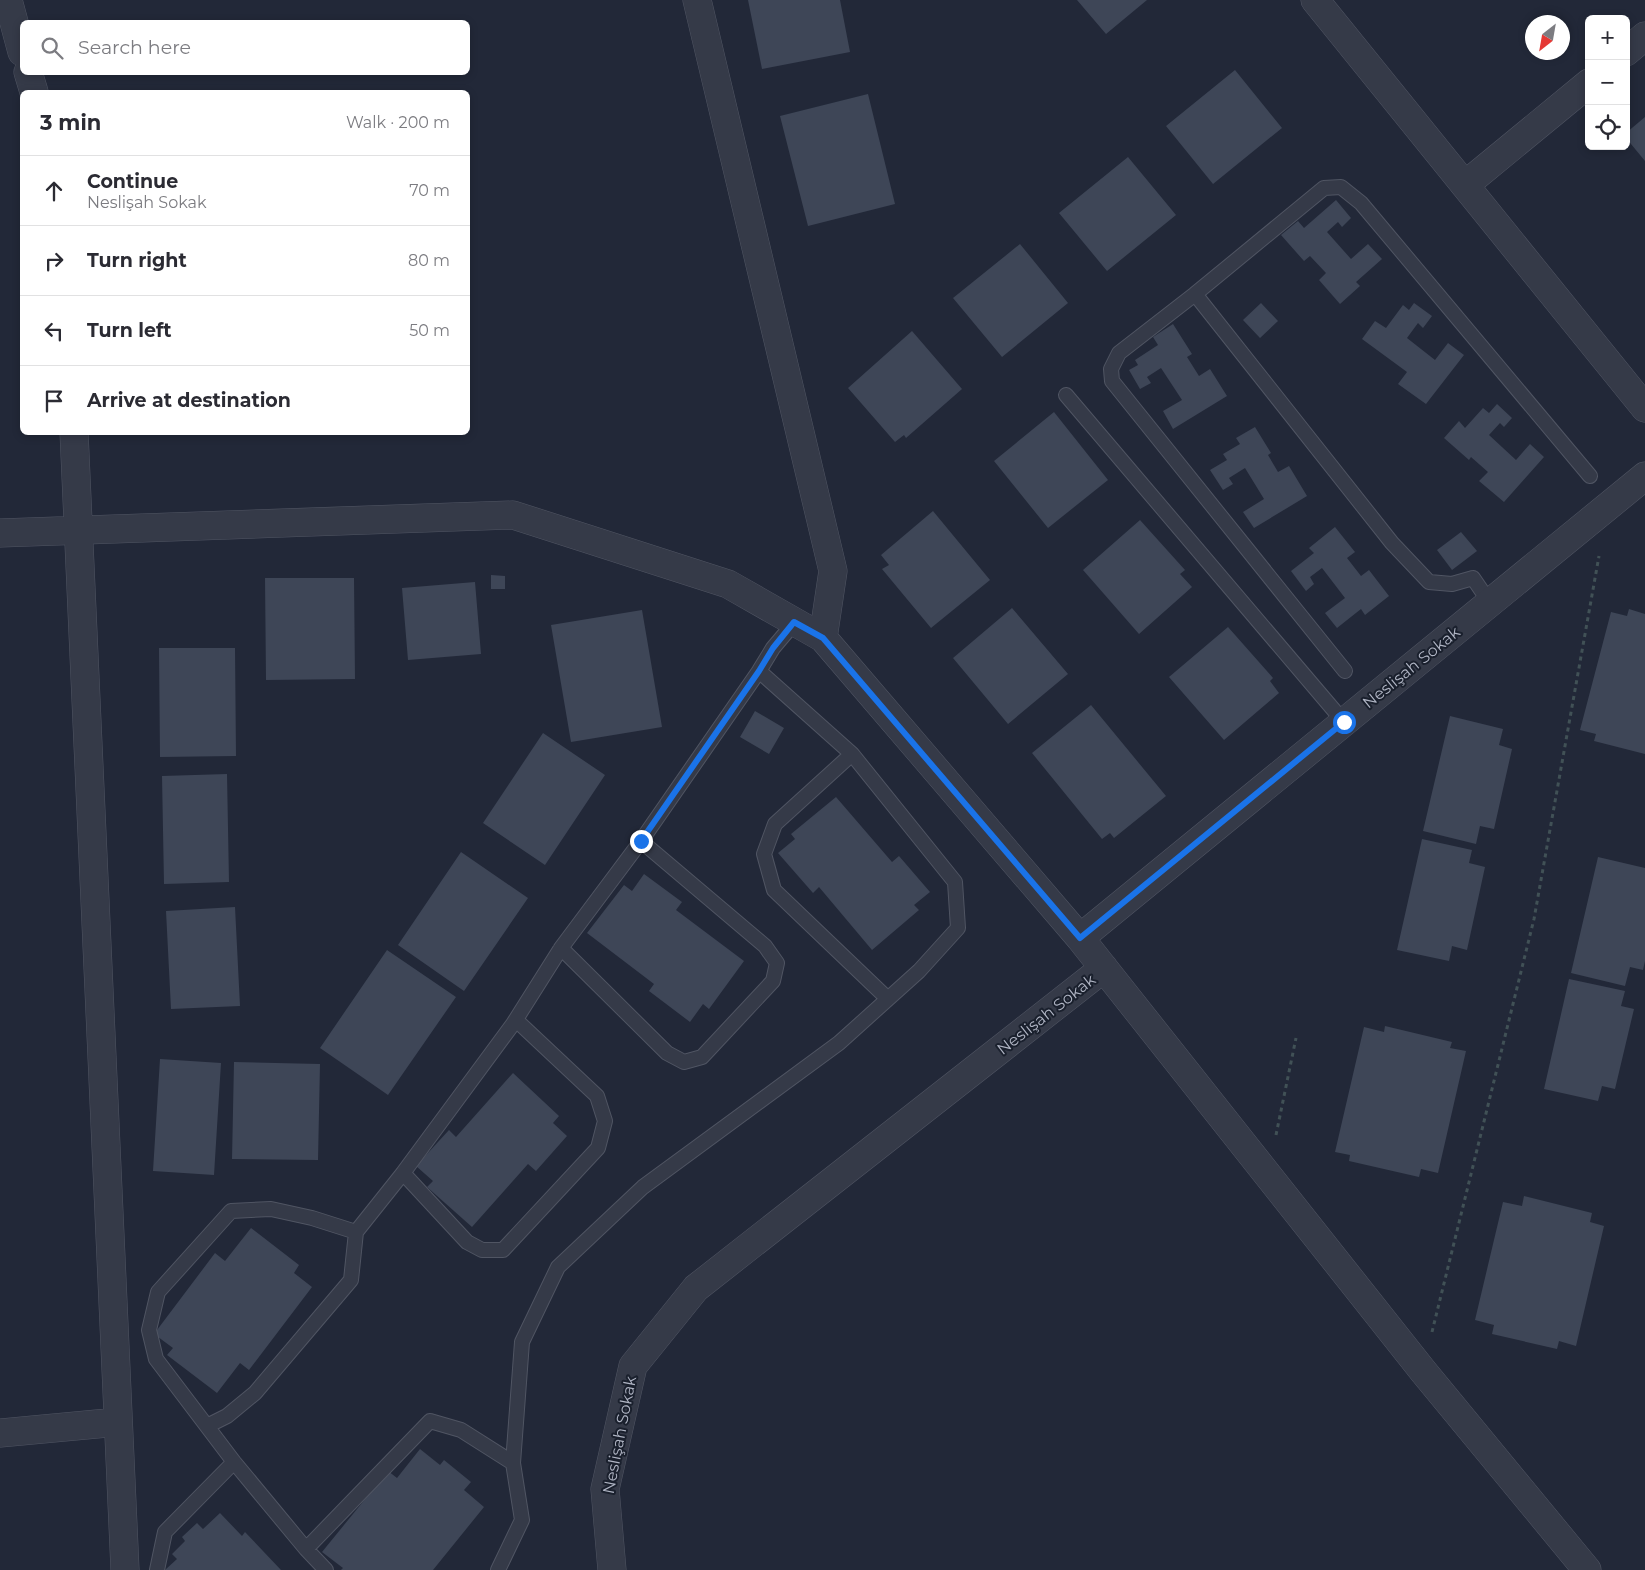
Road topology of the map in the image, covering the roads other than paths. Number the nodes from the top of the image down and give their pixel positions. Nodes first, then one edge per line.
1 (8, 0) edge
2 (698, 0) edge
3 (1315, 0) edge
4 (1645, 36) edge
5 (20, 45) edge
6 (1630, 49) edge
7 (29, 75) edge
8 (1585, 86) edge
9 (33, 90) edge
10 (1465, 185) junction
11 (1195, 294) junction
12 (1066, 395) dead end
13 (1645, 408) edge
14 (74, 435) edge
15 (1590, 476) dead end
16 (1645, 476) edge
17 (79, 531) junction
18 (0, 534) edge
19 (1490, 603) junction
20 (794, 622) junction
21 (823, 638) junction
22 (759, 671) junction
23 (1345, 671) dead end
24 (1344, 722) junction
25 (852, 754) junction
26 (641, 841) junction
27 (1080, 938) junction
28 (561, 948) junction
29 (1104, 968) junction
30 (888, 999) junction
31 (516, 1020) junction
32 (403, 1173) junction
33 (356, 1232) junction
34 (118, 1422) junction
35 (206, 1426) junction
36 (0, 1433) edge
37 (234, 1462) junction
38 (513, 1463) junction
39 (306, 1549) junction
40 (125, 1570) edge
41 (157, 1570) edge
42 (326, 1570) edge
43 (498, 1570) edge
44 (612, 1570) edge
45 (1587, 1570) edge

1 - 5 street
2 - 21 street
3 - 10 street
4 - 6 street
7 - 9 street
8 - 10 street
10 - 13 street
11 - 15 lane
11 - 19 lane
11 - 23 lane
12 - 24 lane
14 - 17 street
16 - 19 street, Neslişah Sokak
17 - 18 street
17 - 20 street
17 - 34 street
19 - 24 street, Neslişah Sokak
20 - 21 street
20 - 22 lane
21 - 27 street
22 - 25 lane
22 - 26 lane
24 - 27 street, Neslişah Sokak
25 - 30 lane
25 - 30 lane
26 - 28 lane
26 - 28 lane
27 - 29 street, Neslişah Sokak
28 - 31 lane
29 - 44 street, Neslişah Sokak
29 - 45 street
30 - 38 lane
31 - 32 lane
31 - 32 lane
32 - 33 lane
33 - 35 lane
33 - 35 lane
34 - 36 street
34 - 40 street
35 - 37 lane
37 - 39 lane
37 - 41 lane
38 - 39 lane
38 - 43 lane
39 - 42 lane

